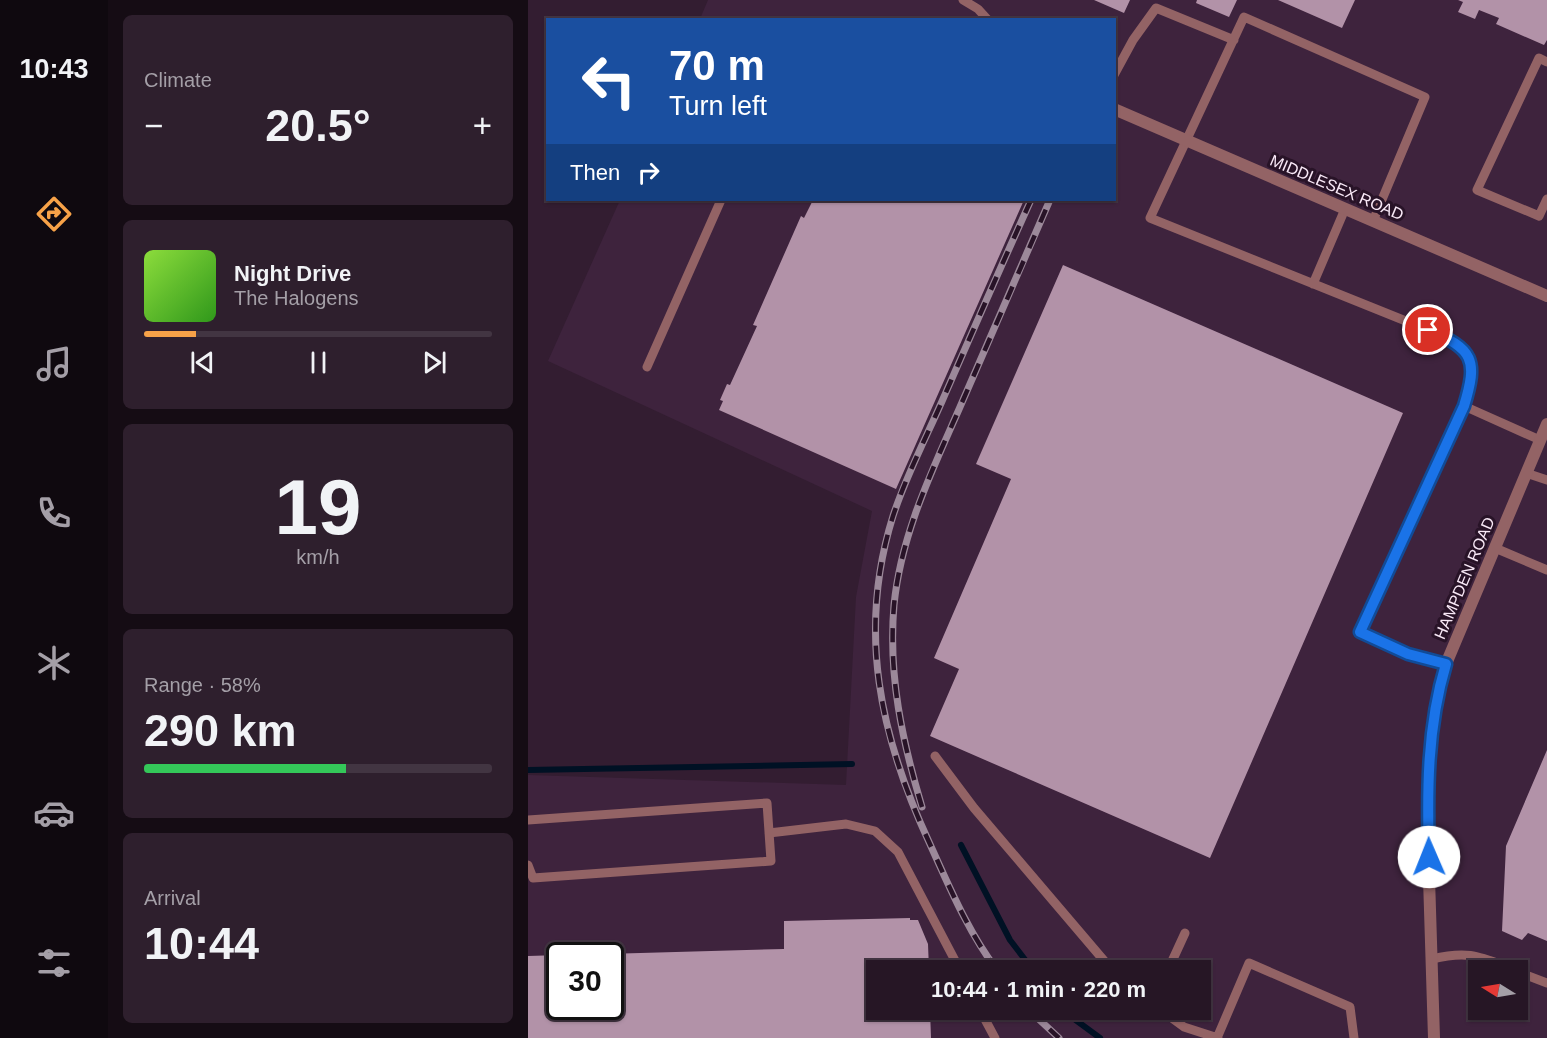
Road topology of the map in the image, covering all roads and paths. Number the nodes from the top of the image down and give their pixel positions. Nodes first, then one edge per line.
1 (963, 0) edge
2 (1158, 4) edge
3 (986, 18) edge
4 (1234, 40) junction
5 (1547, 62) edge
6 (1116, 71) edge
7 (1116, 110) edge
8 (1185, 139) junction
9 (1547, 199) edge
10 (721, 201) edge
11 (1345, 208) junction
12 (1373, 220) junction
13 (1313, 284) junction
14 (1547, 296) edge
15 (646, 367) dead end
16 (1464, 406) junction
17 (1547, 424) edge
18 (1540, 440) junction
19 (1526, 473) junction
20 (1547, 480) edge
21 (1495, 548) junction
22 (1547, 570) edge
23 (1446, 664) junction
24 (935, 756) dead end
25 (528, 820) edge
26 (769, 833) junction
27 (528, 865) edge
28 (1185, 933) dead end
29 (1432, 959) junction
30 (955, 960) edge
31 (1103, 960) edge
32 (1173, 960) edge
33 (1488, 960) edge
34 (1528, 976) edge
35 (1547, 983) edge
36 (985, 1020) edge
37 (1175, 1020) edge
38 (995, 1038) edge
39 (1218, 1038) edge
40 (1354, 1038) edge
41 (1434, 1038) edge

1 - 3 lane
2 - 4 lane
2 - 6 lane
4 - 8 lane
4 - 12 lane
5 - 9 lane
7 - 8 street, MIDDLESEX ROAD
8 - 11 street, MIDDLESEX ROAD
8 - 13 lane
10 - 15 lane
11 - 12 street, MIDDLESEX ROAD
11 - 13 lane
12 - 14 street, MIDDLESEX ROAD
13 - 16 lane
16 - 18 lane
16 - 23 lane
17 - 18 street, HAMPDEN ROAD
18 - 19 street, HAMPDEN ROAD
19 - 20 lane
19 - 21 street, HAMPDEN ROAD
21 - 22 lane
21 - 23 street, HAMPDEN ROAD
23 - 29 street, HAMPDEN ROAD
24 - 31 lane
25 - 26 lane
26 - 27 lane
26 - 30 lane
28 - 32 lane
29 - 33 lane
29 - 41 street, HAMPDEN ROAD
34 - 35 lane
36 - 38 lane
37 - 39 lane
39 - 40 lane

